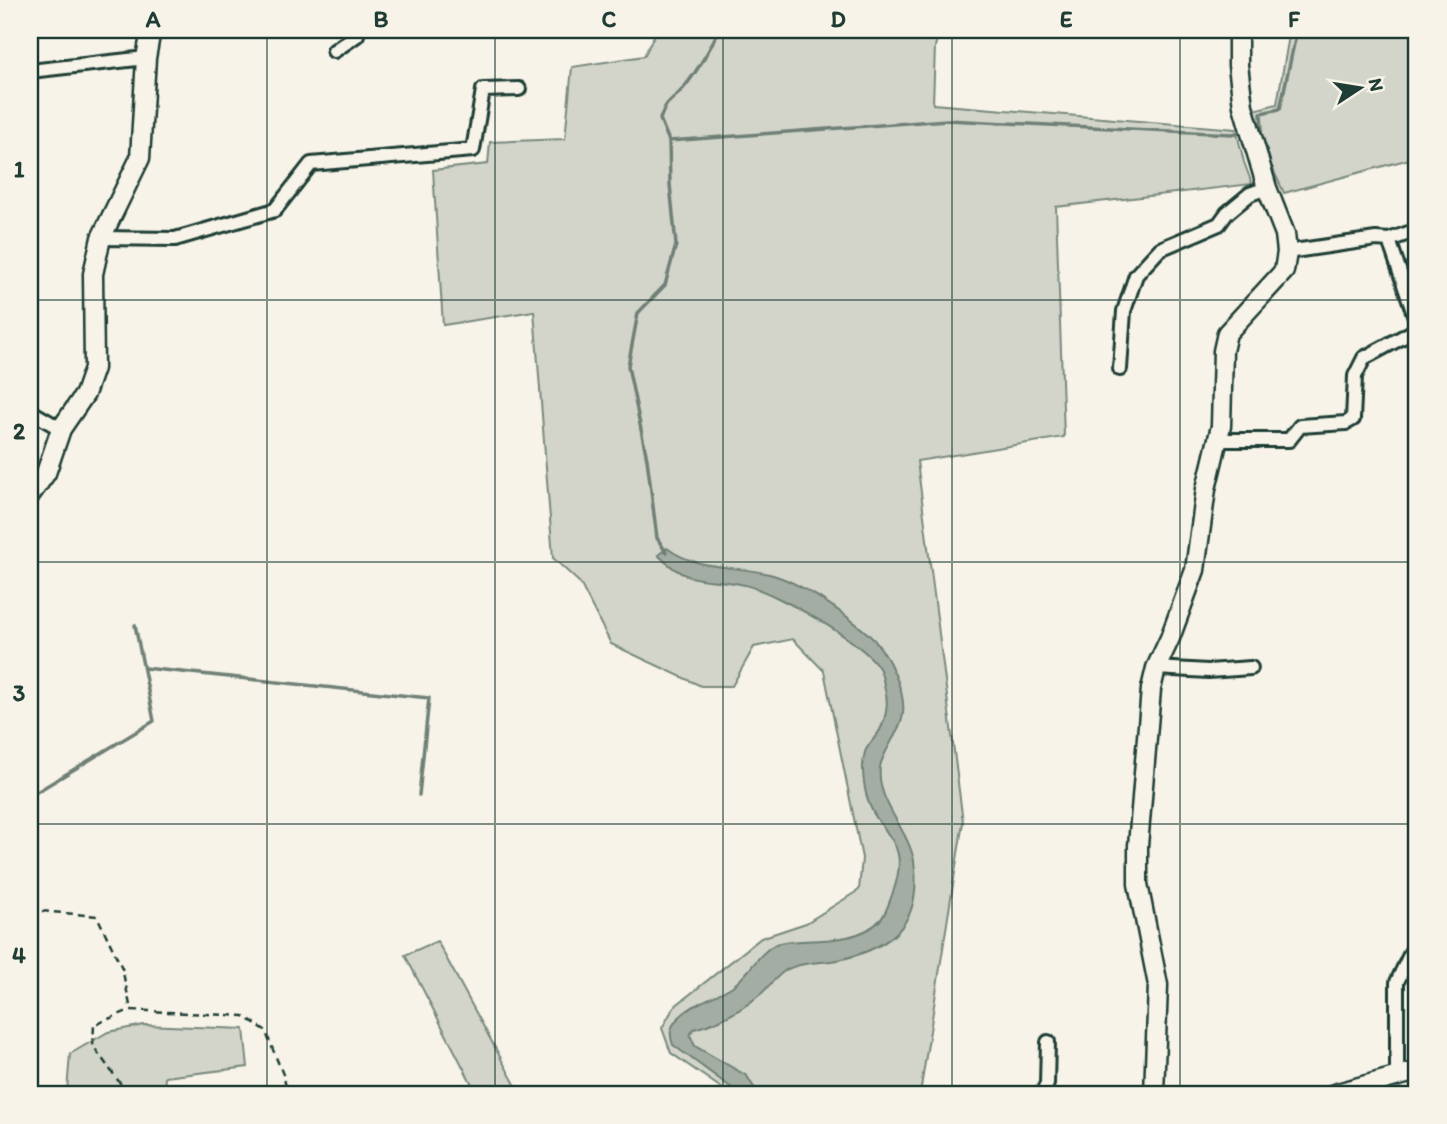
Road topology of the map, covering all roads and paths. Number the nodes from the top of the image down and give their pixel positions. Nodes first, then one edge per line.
1 (151, 30) edge
2 (358, 30) edge
3 (1238, 30) edge
4 (334, 51) dead end
5 (146, 58) junction
6 (30, 71) edge
7 (519, 89) dead end
8 (1266, 184) junction
9 (1417, 230) edge
10 (101, 238) junction
11 (1389, 240) junction
12 (1287, 252) junction
13 (1120, 369) dead end
14 (30, 411) edge
15 (61, 429) junction
16 (1218, 440) junction
17 (30, 495) edge
18 (1156, 668) junction
19 (1251, 668) dead end
20 (30, 910) edge
21 (1417, 940) edge
22 (131, 1010) junction
23 (1048, 1042) dead end
24 (1417, 1072) edge
25 (1397, 1077) junction
26 (128, 1094) edge
27 (287, 1094) edge
28 (1042, 1094) edge
29 (1154, 1094) edge
30 (1334, 1094) edge

1 - 5 street
2 - 4 street
3 - 8 street
5 - 6 street
5 - 10 street
7 - 10 street
8 - 12 street
8 - 13 street
9 - 11 street
10 - 15 street
11 - 12 street
11 - 16 street
12 - 16 street
14 - 15 street
15 - 17 street
16 - 18 street
18 - 19 street
18 - 29 street
20 - 22 path
21 - 25 street
22 - 26 path
22 - 27 path
23 - 28 street
24 - 25 street
25 - 30 street

